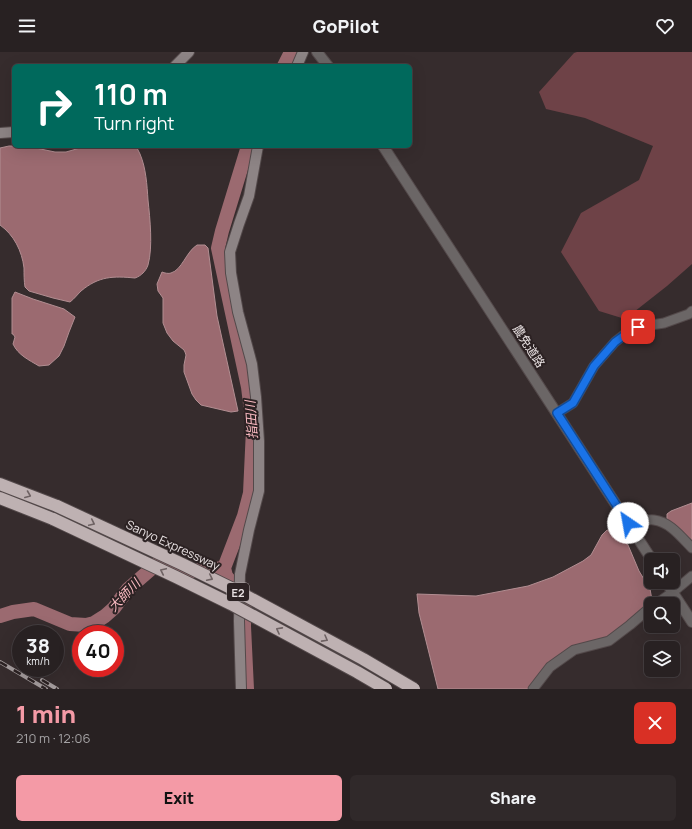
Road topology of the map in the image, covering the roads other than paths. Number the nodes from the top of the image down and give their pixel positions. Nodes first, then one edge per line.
1 (189, 52) edge
2 (303, 52) edge
3 (317, 52) edge
4 (177, 64) edge
5 (298, 64) edge
6 (326, 64) edge
7 (12, 132) edge
8 (0, 133) edge
9 (258, 148) edge
10 (384, 148) edge
11 (692, 311) edge
12 (557, 413) junction
13 (0, 484) edge
14 (0, 498) edge
15 (628, 523) junction
16 (692, 548) edge
17 (647, 553) edge
18 (692, 576) edge
19 (671, 589) edge
20 (673, 592) junction
21 (666, 597) edge
22 (644, 613) edge
23 (692, 622) edge
24 (241, 689) edge
25 (386, 689) edge
26 (414, 689) edge
27 (533, 689) edge

1 - 4 main road
2 - 5 main road
3 - 6 street
7 - 8 main road
9 - 24 main road, bridge
10 - 12 street, 農免道路
11 - 12 street
12 - 15 street, 農免道路
13 -> 26 highway, Sanyo Expressway / E2, bridge
25 -> 14 highway, E2, bridge
15 - 16 street
15 - 17 street, 農免道路
18 - 20 street
19 - 20 street
20 - 21 street
20 - 23 street
22 - 27 street

